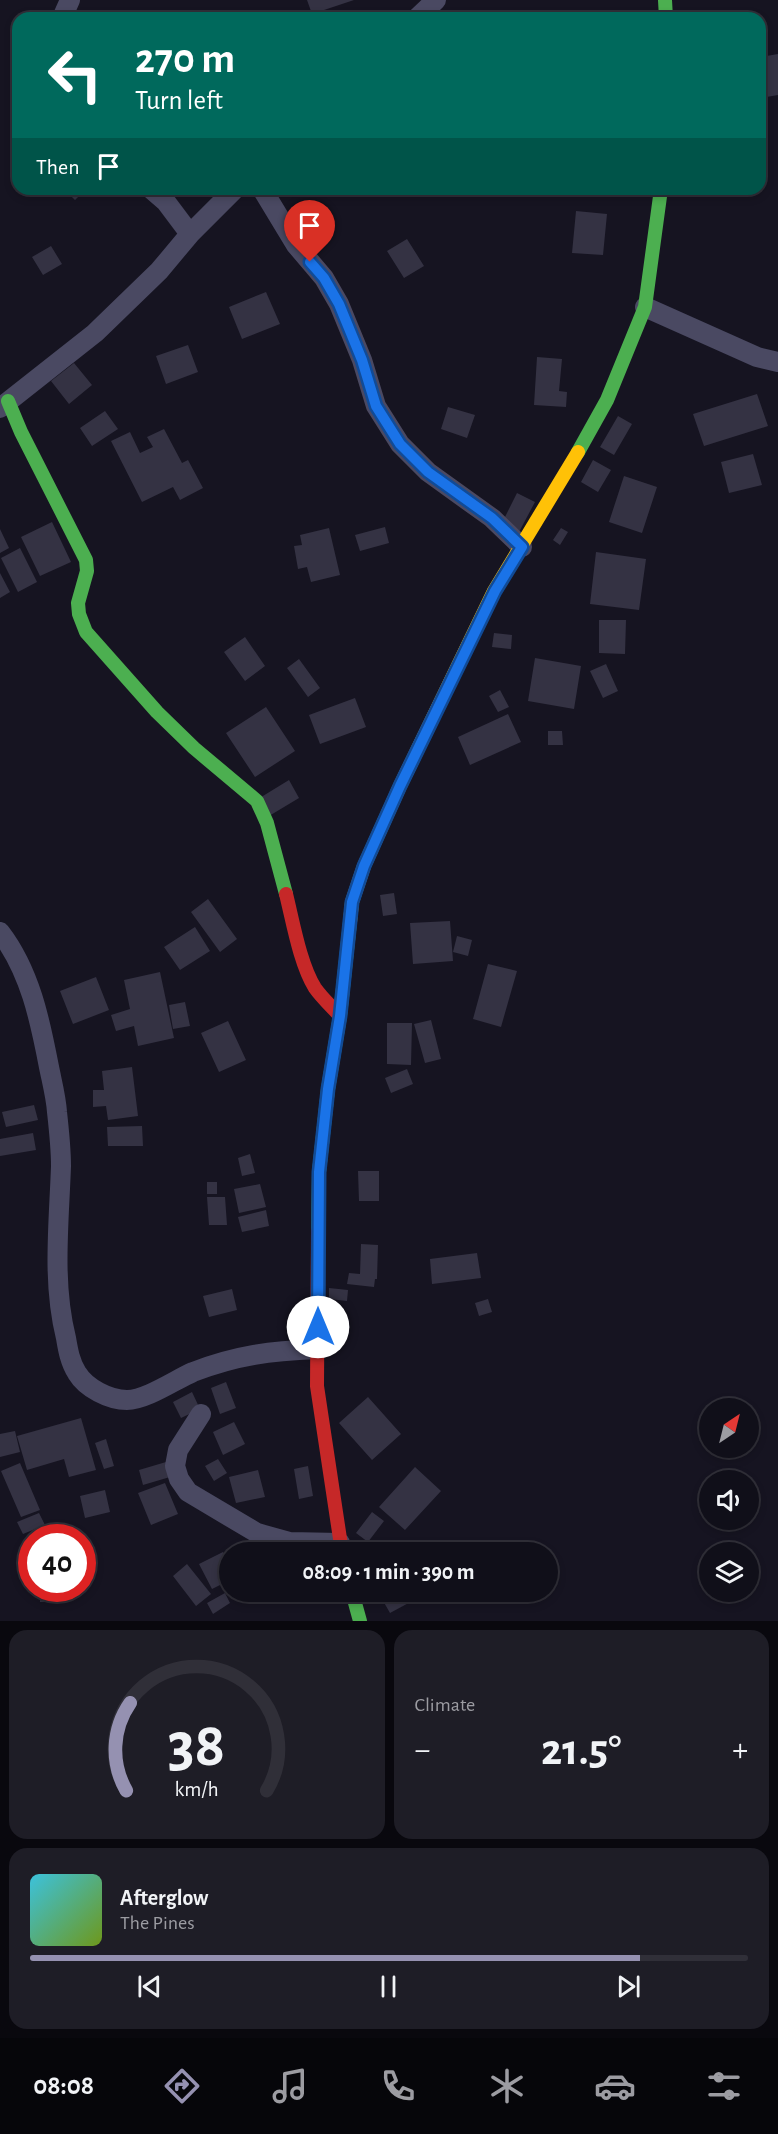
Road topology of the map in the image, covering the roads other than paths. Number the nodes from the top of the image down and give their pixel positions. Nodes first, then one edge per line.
1 (436, 0) edge
2 (423, 12) edge
3 (158, 195) edge
4 (229, 195) edge
5 (266, 195) edge
6 (660, 195) edge
7 (190, 234) junction
8 (645, 307) junction
9 (778, 362) edge
10 (4, 405) edge
11 (522, 547) junction
12 (0, 932) edge
13 (340, 1016) junction
14 (318, 1349) junction
15 (201, 1414) dead end
16 (289, 1542) edge
17 (340, 1542) edge
18 (355, 1602) edge
19 (360, 1621) edge

1 - 2 street
3 - 7 street
4 - 7 street
5 - 11 street
6 - 8 street
7 - 10 street
8 - 9 street
8 - 11 street
10 - 13 street
11 - 13 street
12 - 14 street
13 - 14 street
14 - 17 street
15 - 16 street
18 - 19 street

